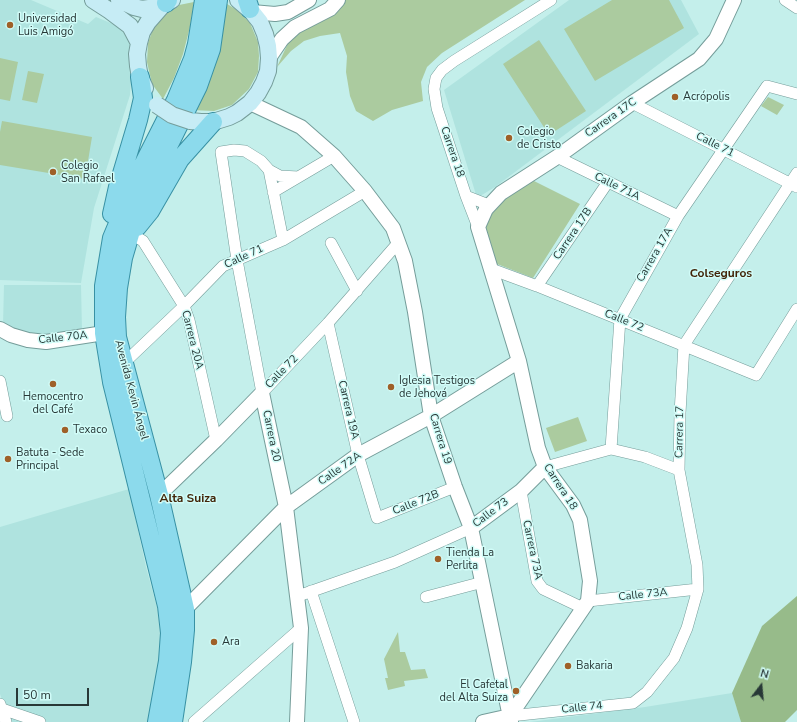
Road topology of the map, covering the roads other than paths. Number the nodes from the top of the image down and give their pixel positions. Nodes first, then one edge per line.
1 (93, 0) edge
2 (119, 0) edge
3 (204, 0) edge
4 (218, 0) edge
5 (309, 0) edge
6 (338, 0) edge
7 (551, 0) edge
8 (734, 0) edge
9 (785, 0) edge
10 (167, 2) edge
11 (247, 5) edge
12 (797, 8) edge
13 (139, 43) junction
14 (269, 58) junction
15 (140, 77) junction
16 (797, 94) edge
17 (254, 98) junction
18 (632, 103) junction
19 (213, 122) junction
20 (723, 150) junction
21 (334, 156) junction
22 (557, 157) junction
23 (269, 170) junction
24 (797, 173) edge
25 (298, 177) junction
26 (608, 182) junction
27 (793, 185) edge
28 (364, 191) junction
29 (273, 192) junction
30 (466, 196) junction
31 (489, 205) junction
32 (678, 216) junction
33 (478, 227) junction
34 (129, 237) junction
35 (112, 238) junction
36 (283, 240) junction
37 (331, 243) dead end
38 (398, 243) junction
39 (237, 260) junction
40 (491, 269) junction
41 (537, 286) junction
42 (357, 291) junction
43 (184, 306) junction
44 (797, 309) edge
45 (620, 319) junction
46 (328, 324) junction
47 (0, 329) edge
48 (104, 333) junction
49 (684, 345) junction
50 (519, 361) junction
51 (124, 363) junction
52 (0, 381) edge
53 (262, 393) junction
54 (7, 416) dead end
55 (431, 416) junction
56 (216, 440) junction
57 (611, 449) junction
58 (358, 455) junction
59 (545, 467) junction
60 (679, 470) junction
61 (455, 487) junction
62 (520, 491) junction
63 (159, 495) junction
64 (286, 507) junction
65 (377, 518) joint
66 (471, 528) junction
67 (483, 582) junction
68 (698, 589) junction
69 (304, 594) junction
70 (426, 596) dead end
71 (585, 604) junction
72 (185, 609) junction
73 (302, 628) junction
74 (633, 703) joint
75 (1, 707) edge
76 (511, 719) edge
77 (6, 722) edge
78 (40, 722) edge
79 (157, 722) edge
80 (173, 722) edge
81 (194, 722) edge
82 (297, 722) edge
83 (354, 722) edge
84 (483, 722) edge

1 - 13 main road
2 - 10 main road
3 - 35 main road, Avenida Kevin Ángel
4 - 34 main road, Avenida Kevin Ángel
5 - 11 street
6 - 14 street
7 - 30 street, Carrera 18
8 - 18 street, Carrera 17C
9 - 12 street
10 - 13 main road
11 - 14 main road
13 - 15 main road
14 - 17 main road
15 - 19 main road, bridge
15 - 35 main road
16 - 20 street, Carrera 17A
17 - 19 main road
17 - 21 street, Carrera 19
18 - 20 street, Calle 71
18 - 22 street, Carrera 17C
19 - 34 main road
20 - 27 street, Calle 71
20 - 32 street, Carrera 17A
21 - 25 street
21 - 28 street, Carrera 19
22 - 26 street, Calle 71A
22 - 31 street, Carrera 17C
23 - 25 street
23 - 29 street
23 - 39 street, Carrera 20
24 - 27 street, Carrera 17
25 - 29 street
26 - 32 street, Calle 71A
26 - 41 street, Carrera 17B
27 - 49 street, Carrera 17
28 - 36 street, Calle 71
28 - 38 street, Carrera 19
29 - 36 street
30 - 31 street
30 - 33 street, Carrera 18
31 - 33 street, Carrera 17C
32 - 45 street, Carrera 17A
33 - 40 street, Carrera 18
34 - 43 street, Carrera 20A
34 - 51 main road, Avenida Kevin Ángel
35 - 48 main road, Avenida Kevin Ángel
36 - 39 street, Calle 71
37 - 42 street
38 - 42 street, Calle 72
38 - 55 street, Carrera 19
39 - 43 street, Calle 71
39 - 53 street, Carrera 20
40 - 41 street, Calle 72
40 - 50 street, Carrera 18
41 - 45 street, Calle 72
42 - 46 street, Calle 72
43 - 51 street, Calle 71
43 - 56 street, Carrera 20A
44 - 49 street, Calle 72
45 - 49 street, Calle 72
45 - 57 street, Carrera 17A
46 - 53 street, Calle 72
46 - 58 street, Carrera 19A
47 - 48 street, Calle 70A
48 - 79 main road, Avenida Kevin Ángel
49 - 60 street, Carrera 17
50 - 55 street, Calle 72A
50 - 59 street, Carrera 18
51 - 63 main road, Avenida Kevin Ángel
52 - 54 street
53 - 56 street, Calle 72
53 - 64 street, Carrera 20
55 - 58 street, Calle 72A
55 - 61 street, Carrera 19
56 - 63 street, Calle 72
57 - 59 street, Calle 73
57 - 60 street, Calle 73
58 - 64 street, Calle 72A
58 - 65 street, Carrera 19A
59 - 62 street, Calle 73
59 - 71 street, Carrera 18
60 - 68 street, Carrera 17
61 - 65 street, Calle 72B
61 - 66 street, Carrera 19
62 - 66 street, Calle 73
62 - 71 street, Carrera 73A
63 - 72 main road, Avenida Kevin Ángel
64 - 69 street, Carrera 20
64 - 72 street, Calle 72A
66 - 67 street, Carrera 19
66 - 69 street, Calle 73
67 - 70 street
67 - 76 street, Carrera 19
68 - 71 street, Calle 73A
68 - 74 street, Carrera 17
69 - 73 street, Carrera 20
69 - 83 street
71 - 76 street, Carrera 18
72 - 80 main road, Avenida Kevin Ángel
73 - 81 street
73 - 82 street, Carrera 20
74 - 76 street, Calle 74
75 - 77 street
75 - 78 street
76 - 84 street, Calle 74

